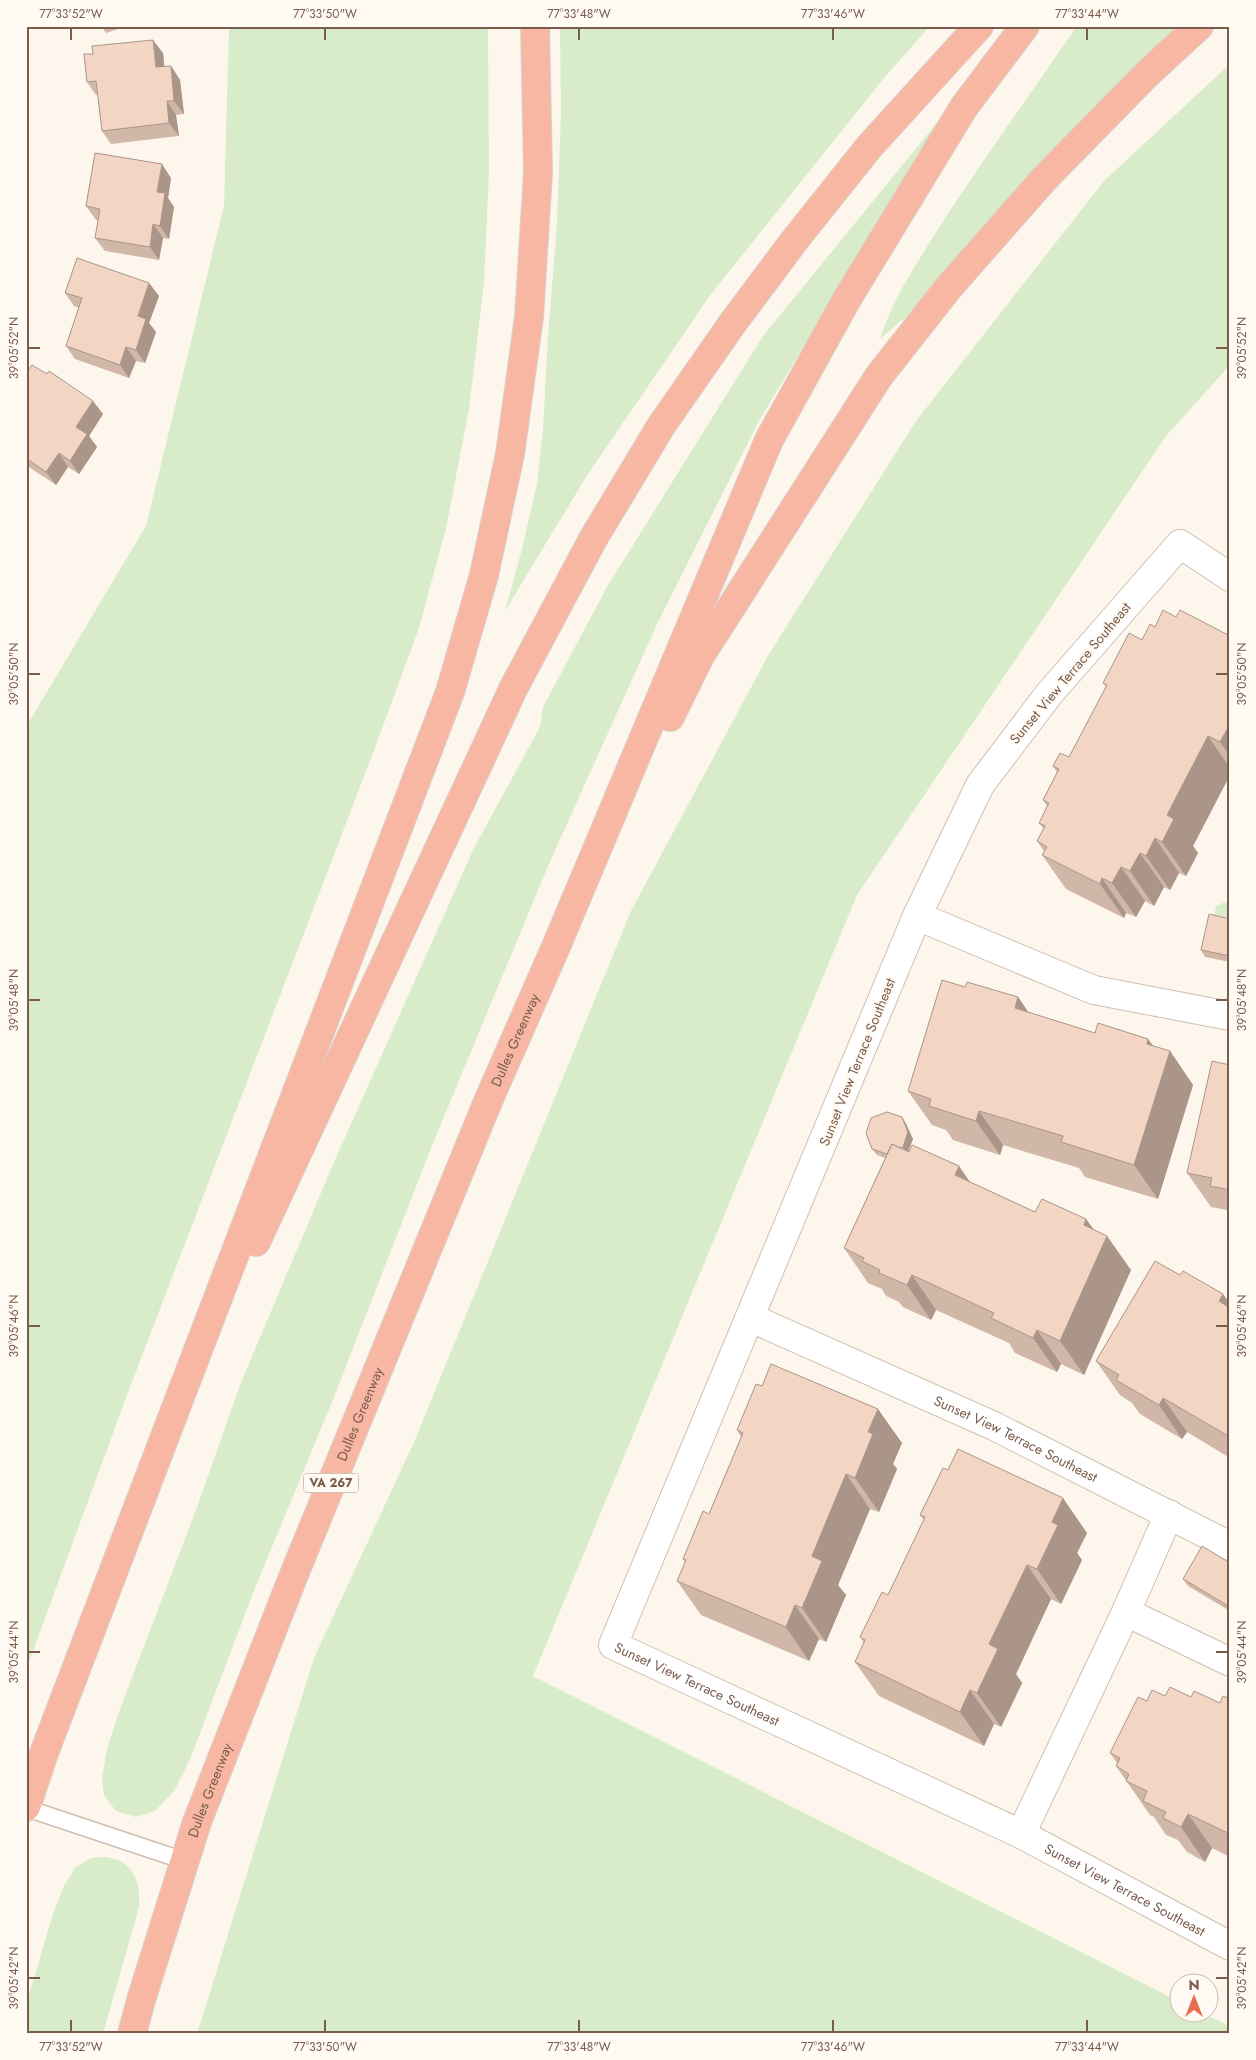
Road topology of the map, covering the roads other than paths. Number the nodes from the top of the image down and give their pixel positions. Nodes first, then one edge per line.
1 (535, 26) edge
2 (979, 26) edge
3 (1025, 26) edge
4 (1200, 26) edge
5 (1230, 577) edge
6 (917, 916) junction
7 (558, 942) junction
8 (1230, 1016) edge
9 (750, 1318) junction
10 (158, 1452) junction
11 (1169, 1514) junction
12 (1230, 1546) edge
13 (1126, 1612) junction
14 (1230, 1662) edge
15 (26, 1807) edge
16 (1021, 1834) junction
17 (185, 1860) junction
18 (1230, 1946) edge
19 (132, 2034) edge

1 - 10 highway
2 - 10 highway
3 - 7 highway
4 - 7 highway
5 - 6 street, Sunset View Terrace Southeast
6 - 8 street
6 - 9 street, Sunset View Terrace Southeast
7 - 17 highway, Dulles Greenway / VA 267
9 - 11 street, Sunset View Terrace Southeast
9 - 16 street, Sunset View Terrace Southeast
10 - 15 highway
11 - 12 street, Sunset View Terrace Southeast
11 - 13 street
13 - 14 street
13 - 16 street
15 - 17 lane
16 - 18 street, Sunset View Terrace Southeast
17 - 19 highway, Dulles Greenway / VA 267

